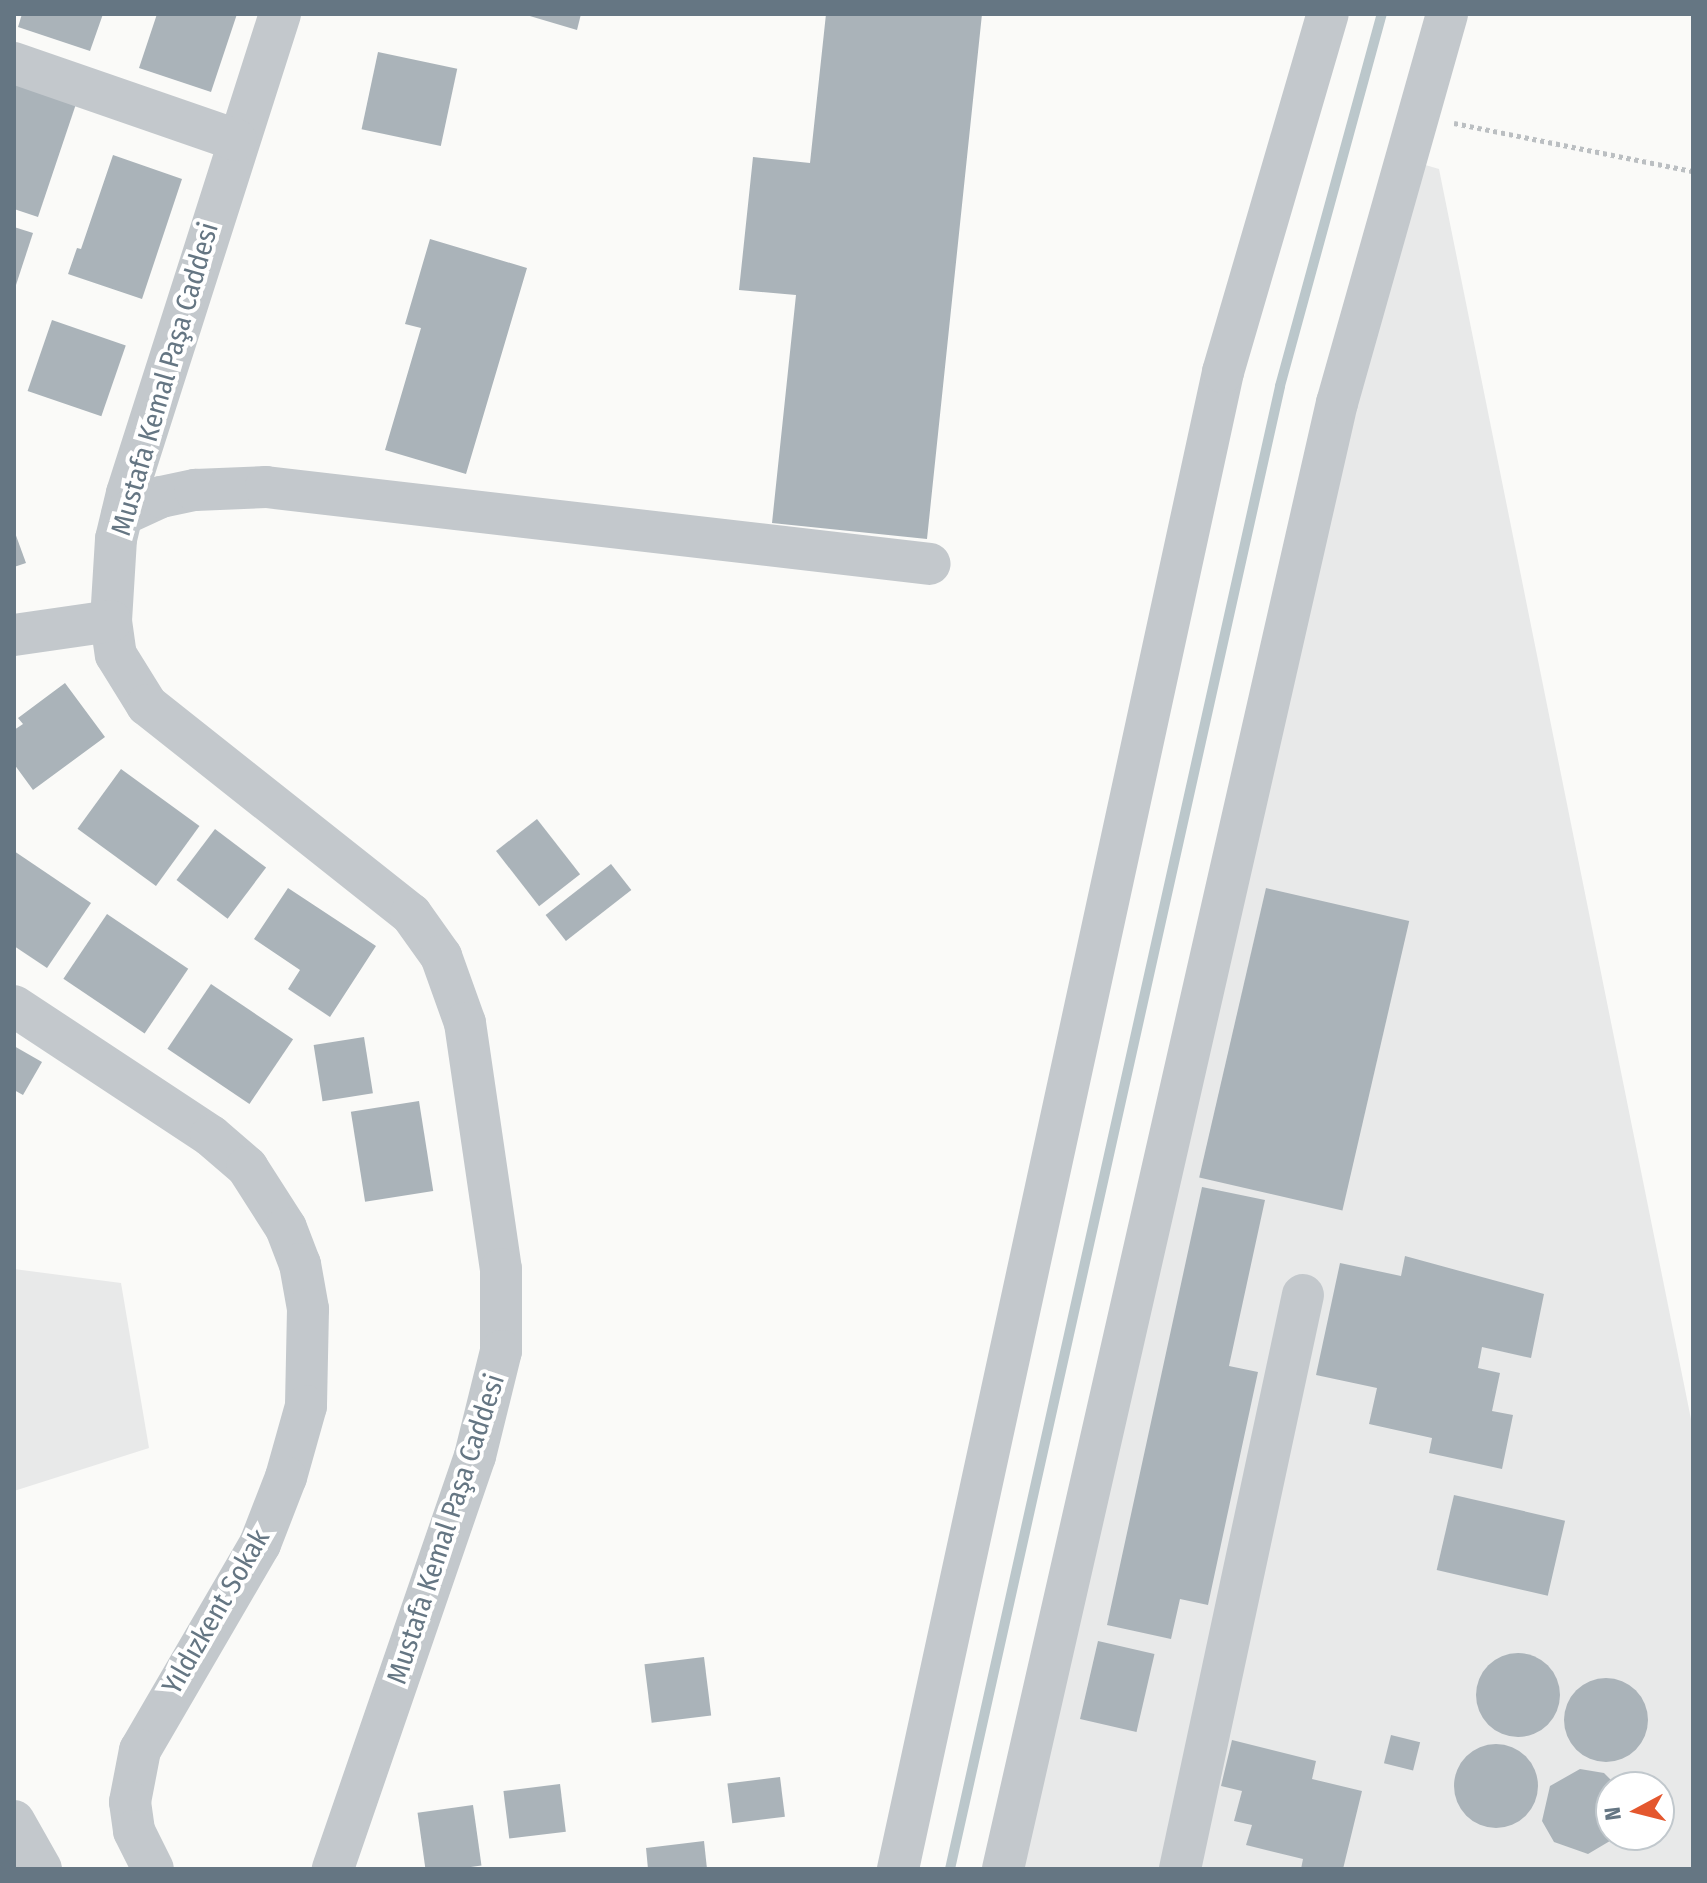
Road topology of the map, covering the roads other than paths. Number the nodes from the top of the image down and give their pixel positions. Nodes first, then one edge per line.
1 (280, 14) edge
2 (1328, 14) edge
3 (1447, 14) edge
4 (14, 63) edge
5 (236, 140) junction
6 (122, 515) junction
7 (930, 564) dead end
8 (111, 621) junction
9 (14, 635) edge
10 (14, 1006) edge
11 (1303, 1295) dead end
12 (14, 1821) edge
13 (41, 1869) edge
14 (153, 1869) edge
15 (333, 1869) edge
16 (898, 1869) edge
17 (1003, 1869) edge
18 (1180, 1869) edge

1 - 5 street, Mustafa Kemal Paşa Caddesi
2 - 16 street
3 - 17 street
4 - 5 street
5 - 6 street, Mustafa Kemal Paşa Caddesi
6 - 7 street
6 - 8 street, Mustafa Kemal Paşa Caddesi
8 - 9 street
8 - 15 street, Mustafa Kemal Paşa Caddesi
10 - 14 street, Yıldızkent Sokak
11 - 18 street
12 - 13 street

